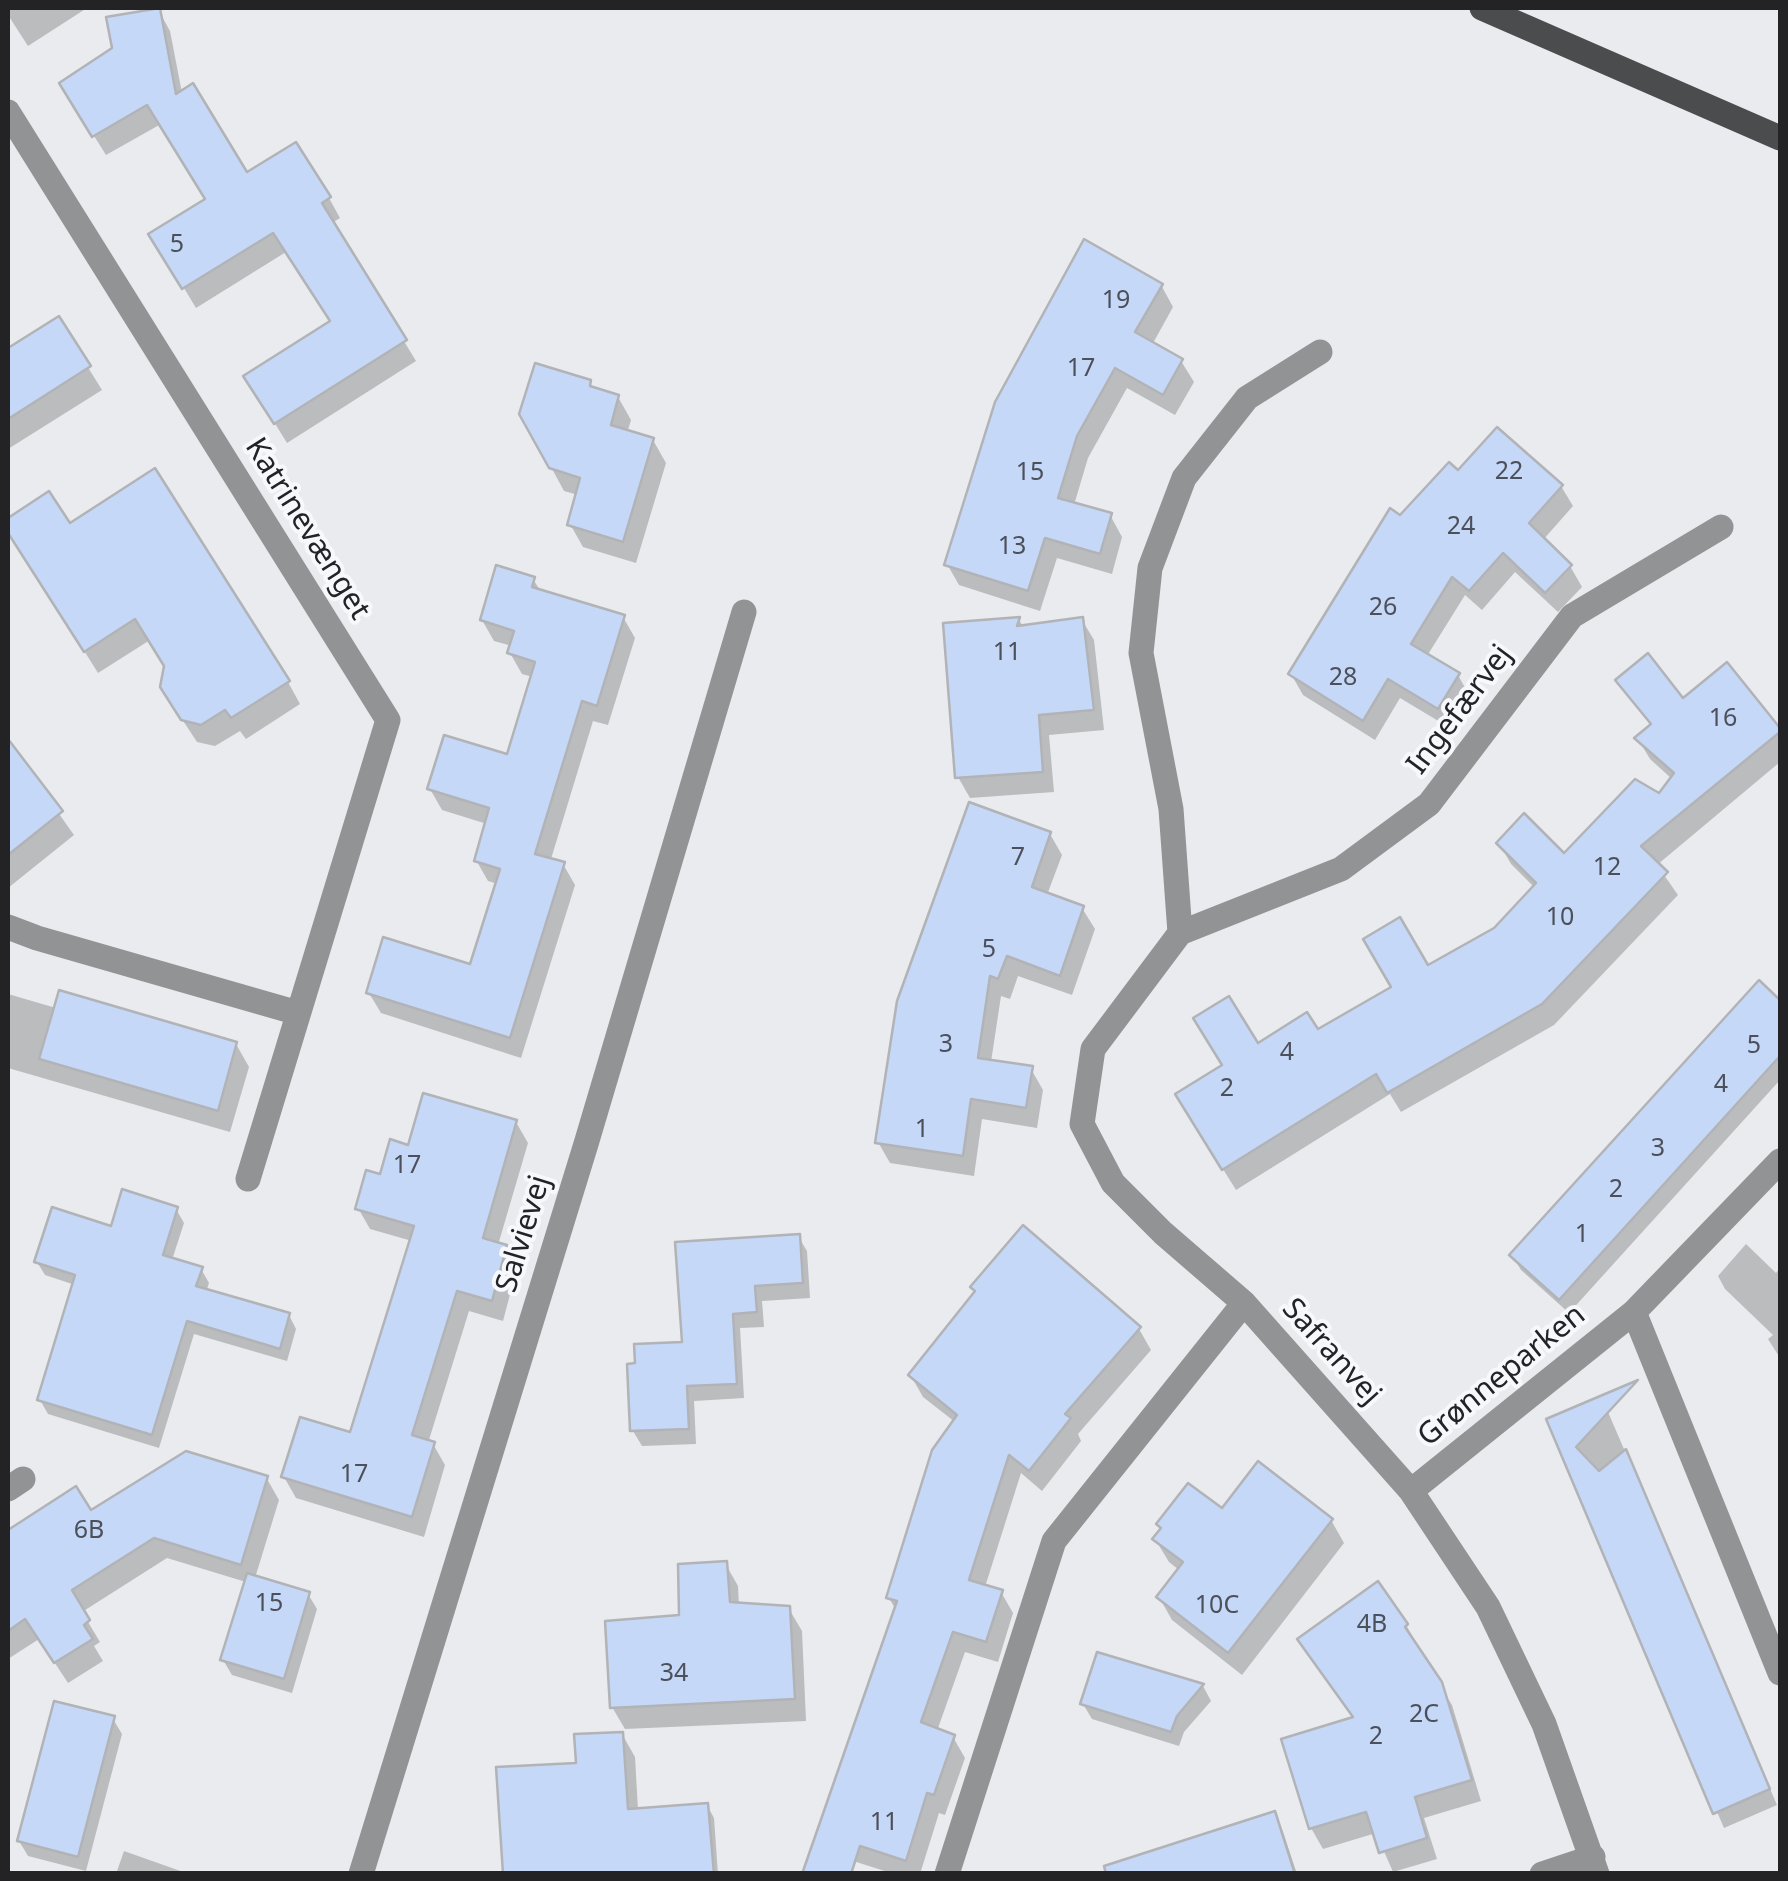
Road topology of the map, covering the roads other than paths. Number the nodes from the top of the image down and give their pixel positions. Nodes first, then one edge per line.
1 (1482, 8) edge
2 (8, 112) edge
3 (1780, 138) edge
4 (1320, 352) dead end
5 (1720, 528) dead end
6 (744, 612) dead end
7 (8, 926) edge
8 (1180, 932) junction
9 (298, 1013) junction
10 (1780, 1161) edge
11 (248, 1179) dead end
12 (1244, 1303) junction
13 (1634, 1312) junction
14 (1411, 1491) junction
15 (1780, 1673) edge
16 (1595, 1865) edge
17 (361, 1874) edge
18 (947, 1874) edge
19 (1542, 1874) edge

1 - 3 main road
2 - 9 street, Katrinevænget
4 - 8 street
5 - 8 street, Ingefærvej
6 - 17 street, Salvievej
7 - 9 street
8 - 12 street
9 - 11 street, Katrinevænget
10 - 13 street, Grønneparken
12 - 14 street, Safranvej
12 - 18 street, Safranvej
13 - 14 street, Grønneparken
13 - 15 street, Grønneparken
14 - 16 street, Safranvej
16 - 19 street, Safranvej

